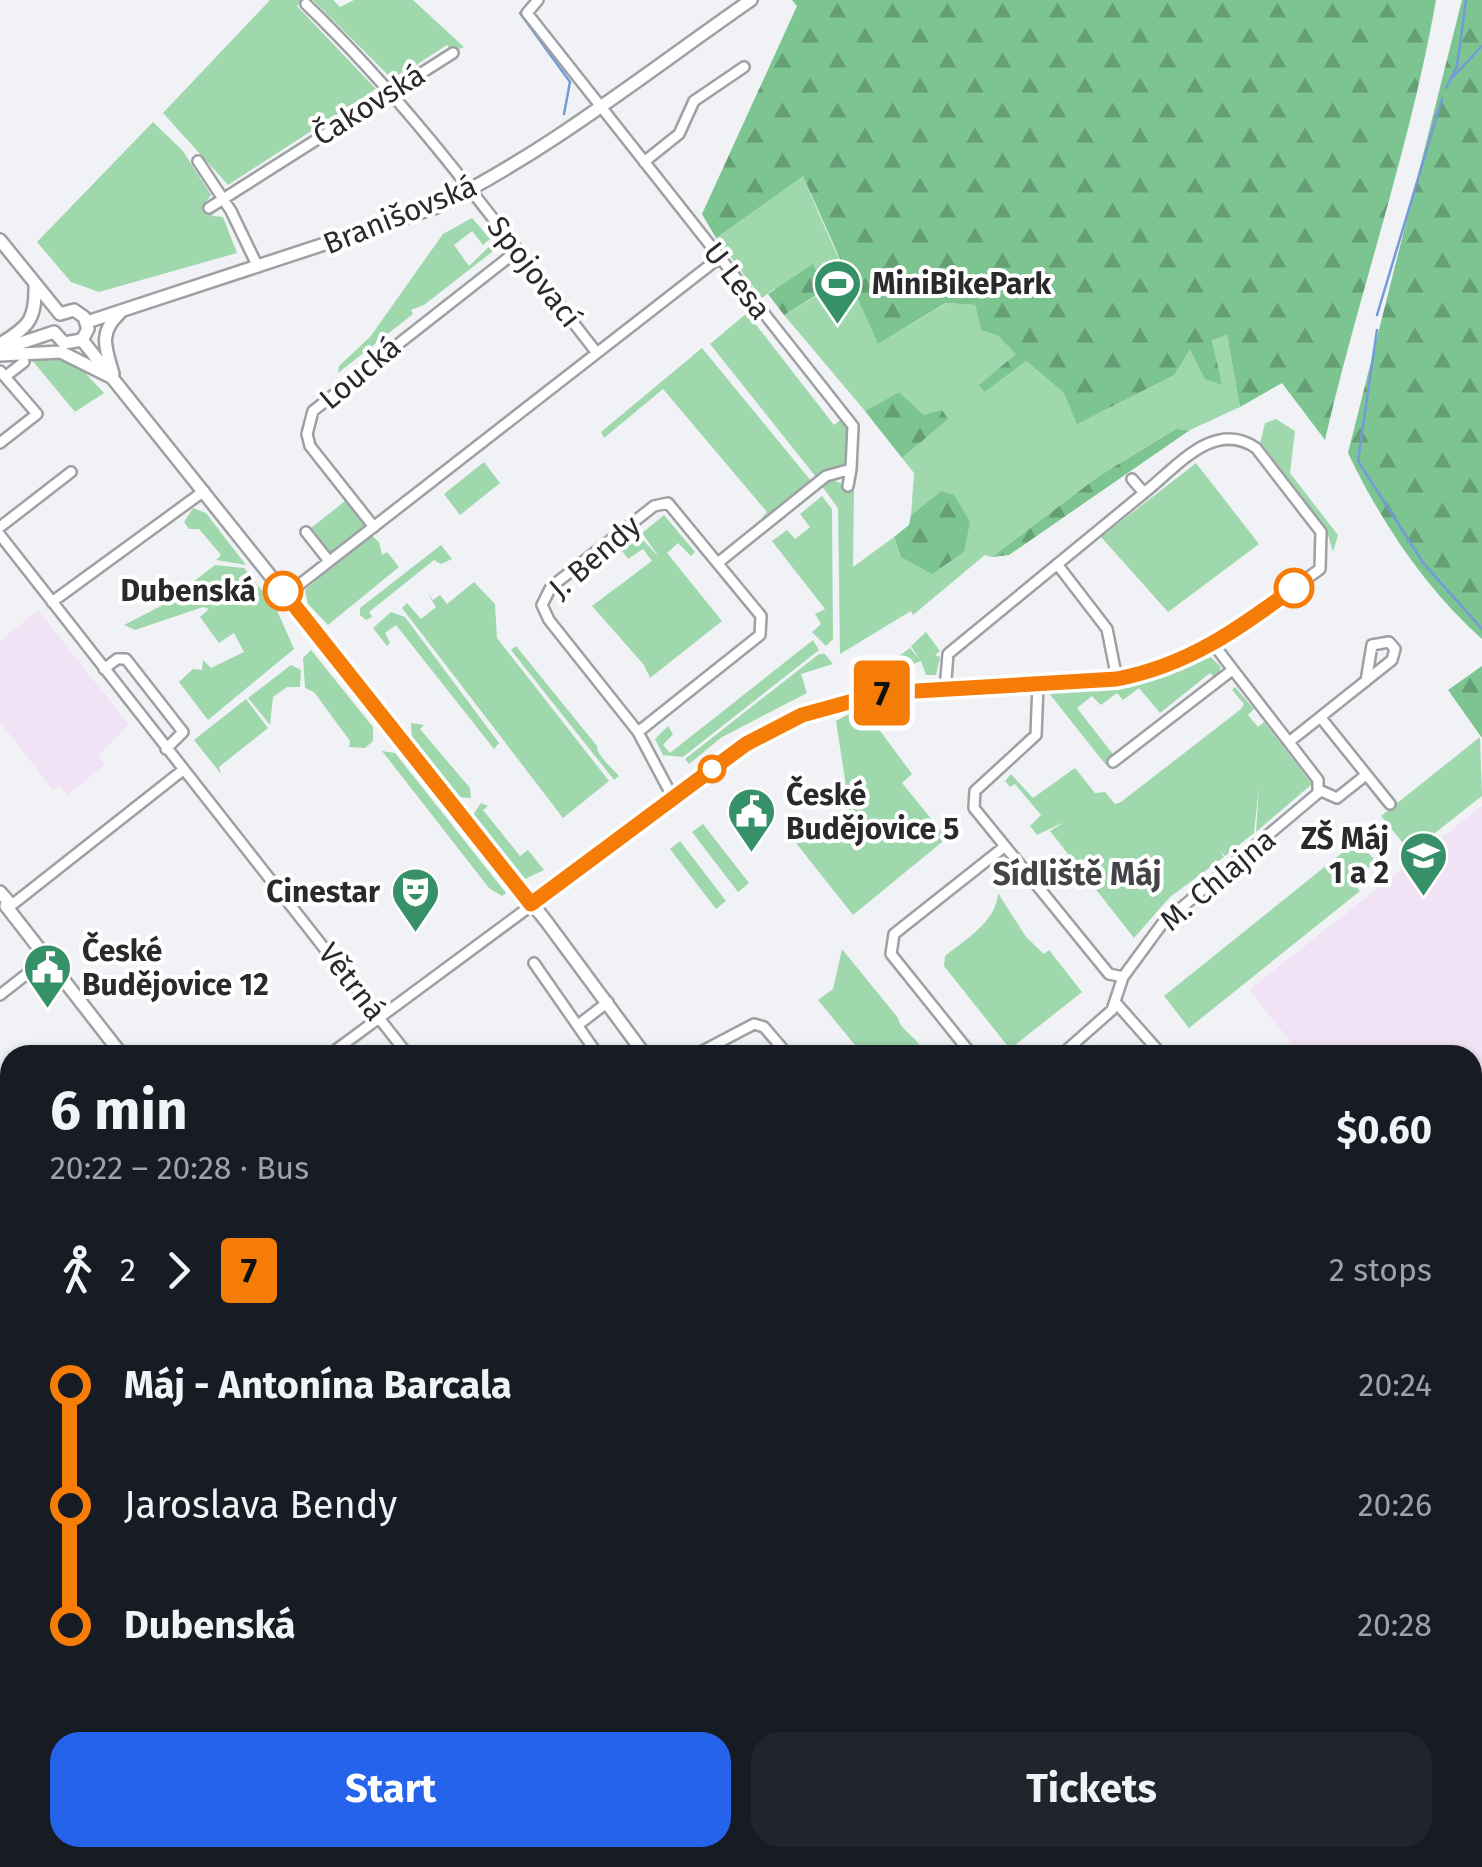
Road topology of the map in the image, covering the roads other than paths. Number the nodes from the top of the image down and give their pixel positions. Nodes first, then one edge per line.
1 (538, 0) edge
2 (751, 0) edge
3 (306, 4) dead end
4 (453, 53) dead end
5 (744, 68) dead end
6 (390, 92) junction
7 (602, 107) junction
8 (198, 161) dead end
9 (644, 162) junction
10 (474, 189) junction
11 (224, 199) junction
12 (209, 208) dead end
13 (0, 240) edge
14 (518, 250) junction
15 (719, 258) junction
16 (258, 268) junction
17 (35, 283) junction
18 (123, 310) junction
19 (60, 314) junction
20 (87, 322) junction
21 (54, 332) junction
22 (82, 340) junction
23 (0, 350) edge
24 (597, 352) junction
25 (24, 362) dead end
26 (3, 373) edge
27 (114, 378) junction
28 (0, 443) edge
29 (852, 464) junction
30 (71, 472) dead end
31 (1132, 479) dead end
32 (848, 486) dead end
33 (204, 491) junction
34 (1144, 493) junction
35 (374, 527) junction
36 (0, 531) edge
37 (306, 532) dead end
38 (329, 562) junction
39 (719, 562) junction
40 (1056, 564) junction
41 (286, 595) junction
42 (52, 602) junction
43 (1214, 645) junction
44 (104, 669) junction
45 (1231, 671) junction
46 (1117, 679) junction
47 (1366, 681) junction
48 (1038, 685) junction
49 (945, 690) junction
50 (152, 692) junction
51 (133, 706) junction
52 (1321, 718) junction
53 (638, 732) junction
54 (1290, 742) junction
55 (166, 749) junction
56 (1113, 762) dead end
57 (184, 770) junction
58 (1366, 774) junction
59 (1319, 790) junction
60 (673, 798) junction
61 (1390, 804) dead end
62 (1004, 848) junction
63 (0, 892) edge
64 (531, 904) junction
65 (5, 907) edge
66 (46, 959) junction
67 (534, 963) dead end
68 (1123, 977) junction
69 (0, 995) edge
70 (608, 1002) junction
71 (1116, 1003) junction
72 (380, 1016) junction
73 (578, 1025) junction
74 (114, 1045) edge
75 (342, 1045) edge
76 (401, 1045) edge
77 (591, 1045) edge
78 (637, 1045) edge
79 (714, 1045) edge
80 (780, 1045) edge
81 (964, 1045) edge
82 (1072, 1045) edge
83 (1153, 1045) edge

1 - 7 street, U Lesa
2 - 7 street, Branišovská
3 - 6 street, Spojovací
4 - 6 street, Čakovská
5 - 9 street
6 - 10 street, Spojovací
6 - 11 street, Čakovská
7 - 9 street, U Lesa
7 - 10 street, Branišovská
8 - 11 street
9 - 15 street, U Lesa
10 - 14 street, Spojovací
10 - 16 street, Branišovská
11 - 12 street, Čakovská
11 - 16 street
13 - 17 street
14 - 24 street, Spojovací
14 - 35 street, Loucká
15 - 24 street
15 - 29 street, U Lesa
16 - 18 street, Branišovská
17 - 19 street
17 - 23 street
18 - 20 street, Branišovská
18 - 27 street
19 - 20 street
19 - 21 street
20 - 22 street
21 - 22 street
21 - 23 street
22 - 27 street
23 - 27 street
24 - 35 street
25 - 26 street
26 - 28 street
27 - 33 street
29 - 32 street, U Lesa
29 - 39 street
30 - 36 street, Větrná
31 - 34 street
33 - 41 street
33 - 42 street
34 - 40 street
34 - 43 street
35 - 38 street
36 - 42 street, Větrná
37 - 38 street
38 - 41 street
39 - 53 street, J. Bendy
39 - 53 street, J. Bendy
40 - 46 street
40 - 49 street
41 - 64 street
42 - 44 street, Větrná
43 - 45 street
43 - 46 street
44 - 50 street
44 - 51 street, Větrná
45 - 54 street
45 - 56 street
46 - 48 street
47 - 47 street
47 - 52 street
48 - 49 street
48 - 62 street
49 - 60 street
50 - 51 street
50 - 55 street
51 - 55 street, Větrná
52 - 54 street
52 - 58 street
53 - 60 street, J. Bendy
54 - 59 street
55 - 57 street, Větrná
57 - 65 street
57 - 72 street, Větrná
58 - 59 street
58 - 61 street
59 - 68 street, M. Chlajna
60 - 64 street
62 - 68 street
62 - 81 street
63 - 65 street
64 - 70 street
64 - 72 street
65 - 66 street
66 - 69 street
66 - 74 street
67 - 73 street
68 - 71 street
70 - 73 street
70 - 78 street
71 - 82 street
71 - 83 street
72 - 75 street
72 - 76 street, Větrná
73 - 77 street
79 - 80 street

